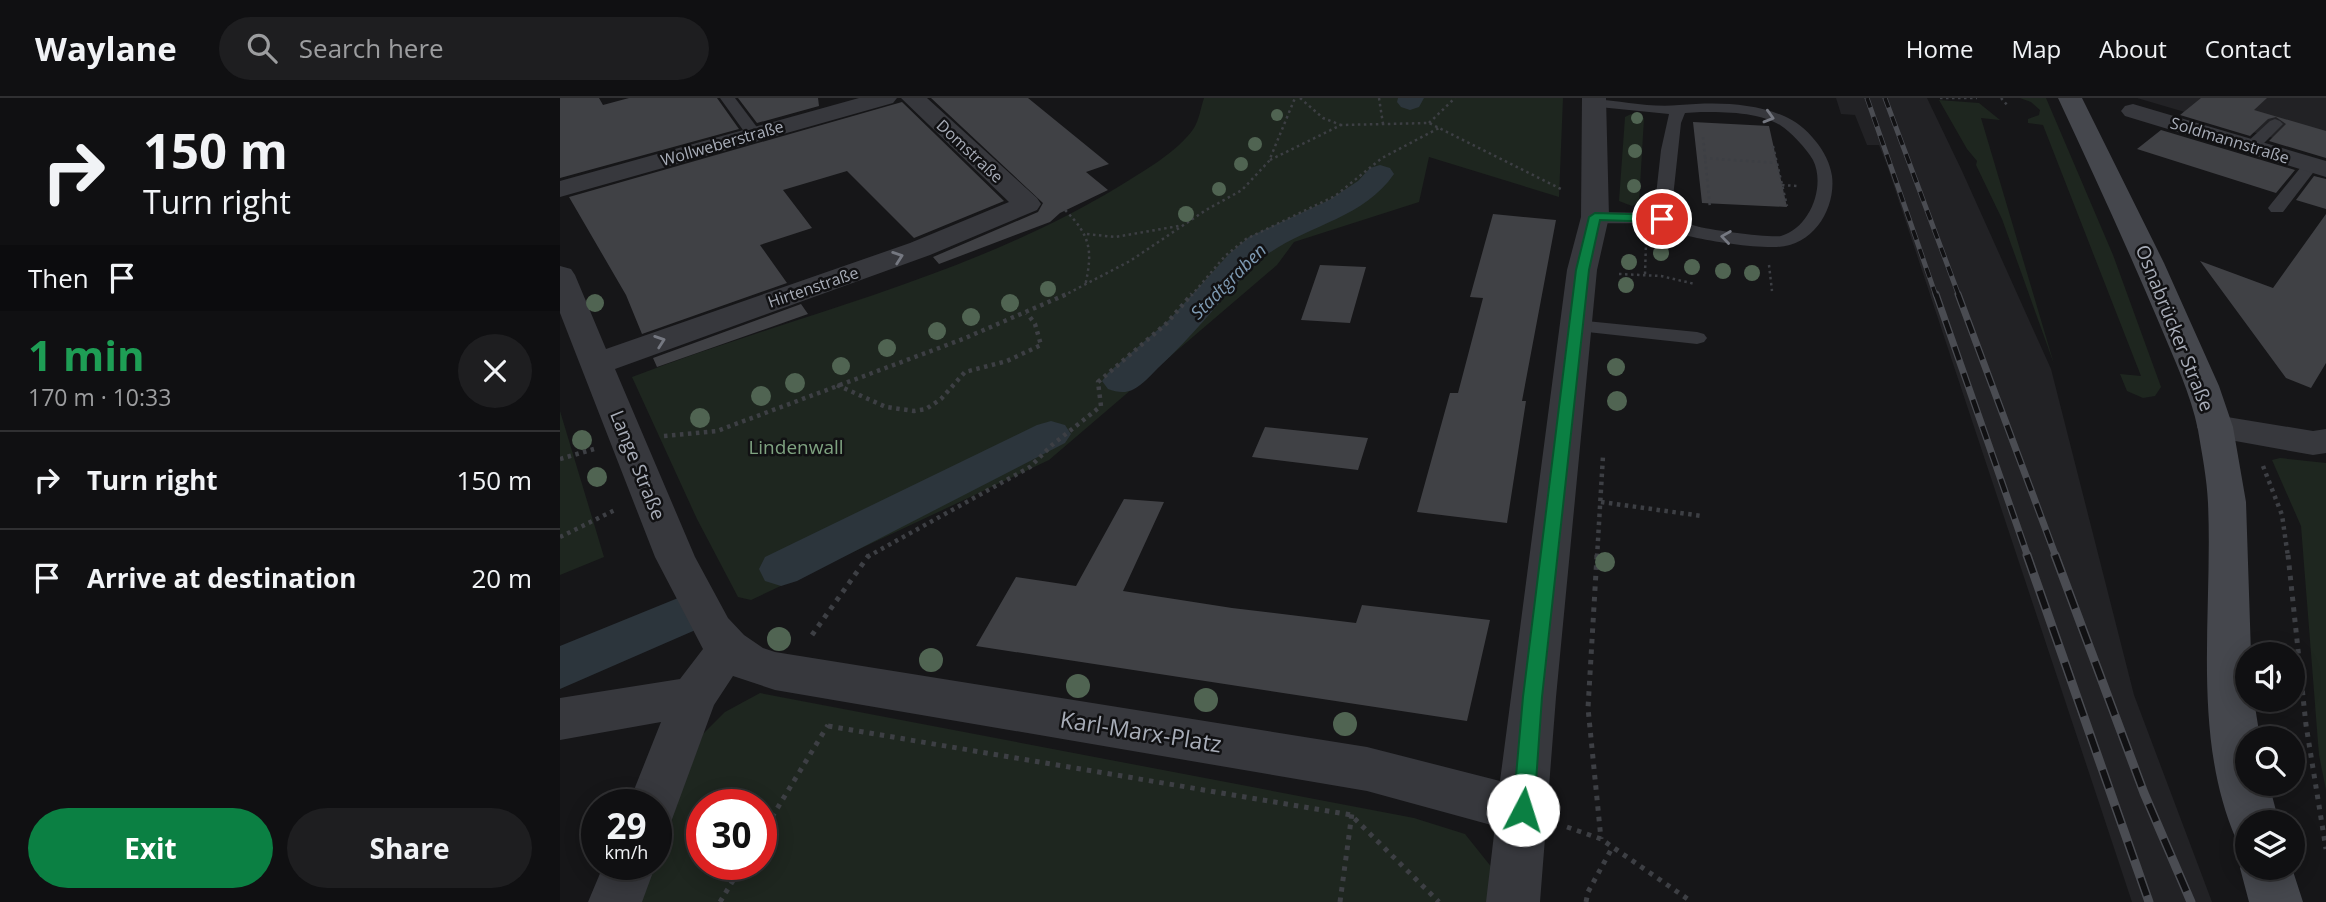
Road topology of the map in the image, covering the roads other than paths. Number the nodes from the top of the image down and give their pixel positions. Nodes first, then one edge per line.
1 (727, 98) edge
2 (885, 98) edge
3 (913, 98) edge
4 (2070, 98) edge
5 (1594, 100) edge
6 (1678, 110) junction
7 (2133, 111) dead end
8 (2279, 121) dead end
9 (754, 134) junction
10 (2251, 147) junction
11 (2318, 167) edge
12 (560, 189) edge
13 (1027, 204) joint
14 (2277, 208) dead end
15 (1595, 217) junction
16 (1662, 219) junction
17 (560, 275) edge
18 (1593, 328) junction
19 (1697, 338) dead end
20 (596, 364) junction
21 (2215, 427) junction
22 (2326, 442) edge
23 (721, 639) junction
24 (694, 697) junction
25 (560, 719) edge
26 (659, 789) edge
27 (1523, 810) junction
28 (2251, 810) edge
29 (624, 880) edge
30 (2270, 880) edge
31 (615, 902) edge
32 (1513, 902) edge
33 (2276, 902) edge

1 - 9 lane
2 - 9 street, Wollweberstraße
3 - 13 street, Domstraße
4 - 21 main road, Osnabrücker Straße
5 - 6 lane
5 - 15 street
6 - 16 lane
6 -> 16 lane
7 - 10 street, Soldmannstraße
8 - 10 lane
9 - 12 street, Wollweberstraße
10 - 11 street, Soldmannstraße
11 - 14 lane
20 -> 13 street, Hirtenstraße
15 - 16 lane
15 - 18 street
17 - 20 street, Lange Straße
18 - 19 lane
18 - 27 street
20 - 23 street, Lange Straße
21 - 22 street
21 - 28 main road, Osnabrücker Straße
23 - 24 street
23 - 27 street, Karl-Marx-Platz
24 - 25 street
24 - 26 street
27 - 32 street
29 - 31 street
30 - 33 main road

